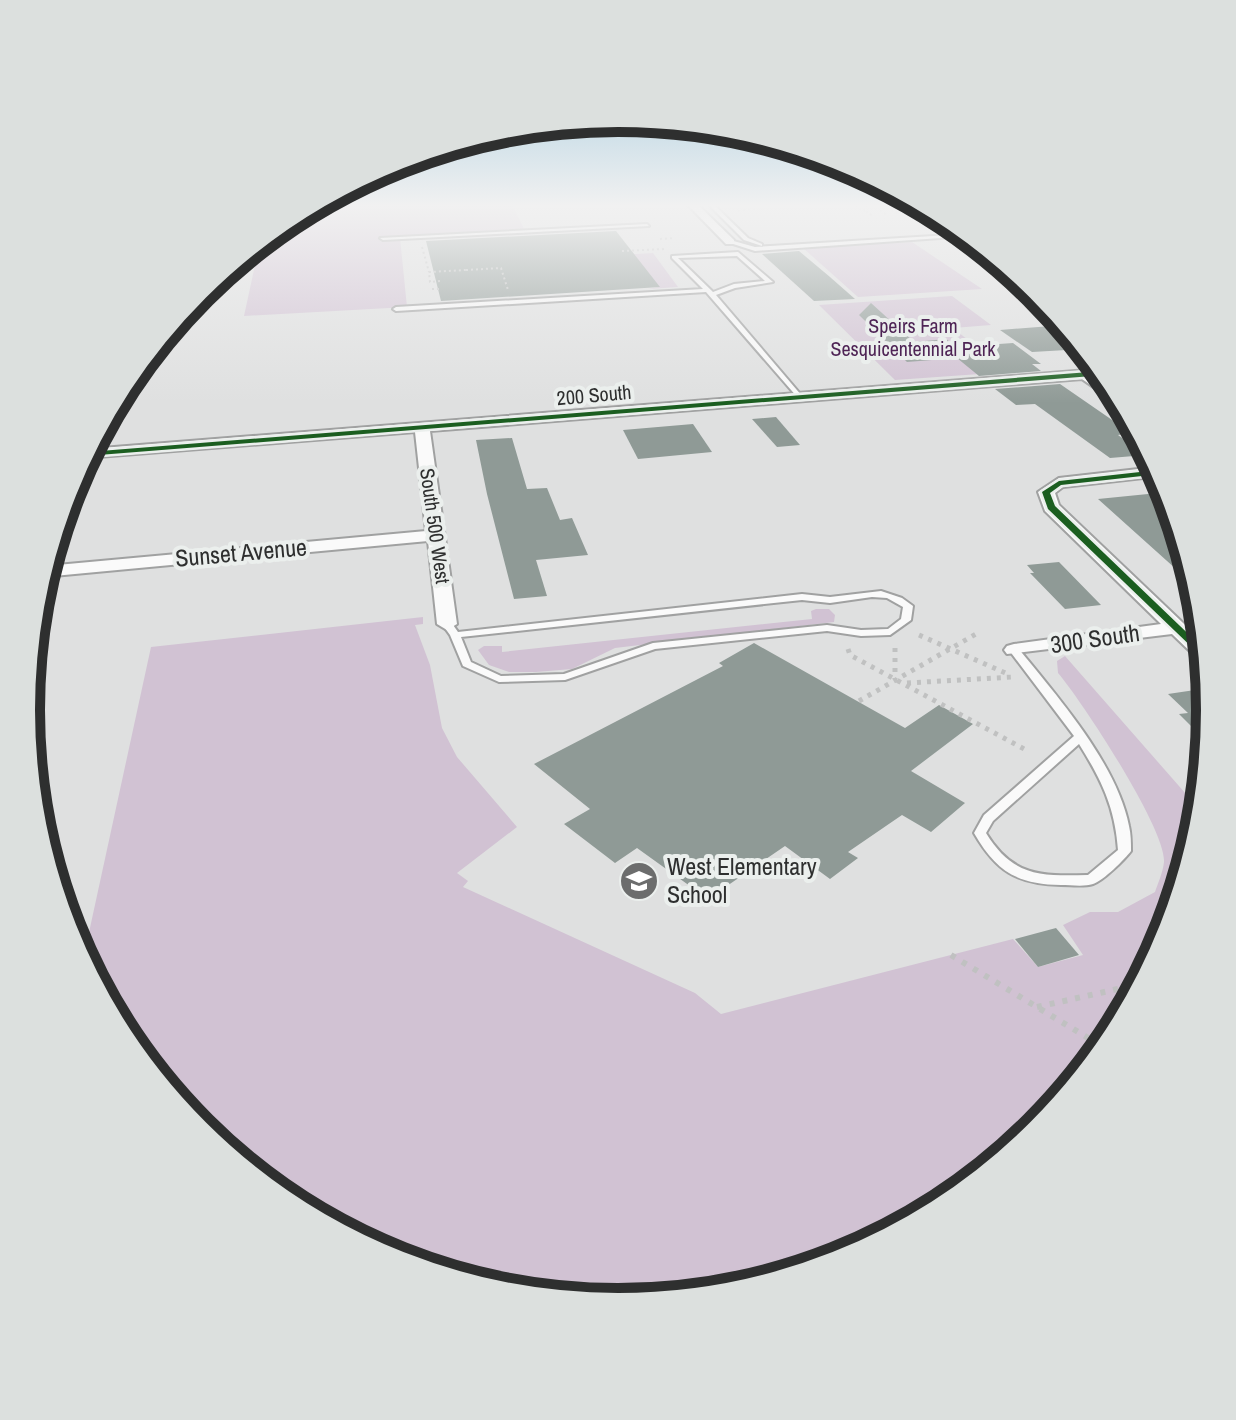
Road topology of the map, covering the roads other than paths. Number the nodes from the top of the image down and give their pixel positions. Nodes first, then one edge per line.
1 (688, 270) edge
2 (757, 270) edge
3 (710, 292) junction
4 (396, 309) dead end
5 (1084, 374) junction
6 (1088, 374) edge
7 (1093, 380) edge
8 (800, 397) junction
9 (422, 427) junction
10 (101, 453) edge
11 (1145, 474) edge
12 (438, 535) junction
13 (57, 571) edge
14 (1176, 628) junction
15 (451, 630) junction
16 (1192, 643) edge
17 (1014, 650) joint
18 (1080, 737) junction

1 - 3 lane
2 - 3 lane
3 - 4 lane
3 - 8 lane
5 - 6 street, 200 South
5 - 7 street
5 - 8 street, 200 South
8 - 9 street, 200 South
9 - 10 street, 200 South
9 - 12 street, South 500 West
11 - 14 street
12 - 13 street, Sunset Avenue
12 - 15 street, South 500 West
14 - 16 street
14 - 17 street, 300 South
15 - 15 lane
17 - 18 lane
18 - 18 lane

